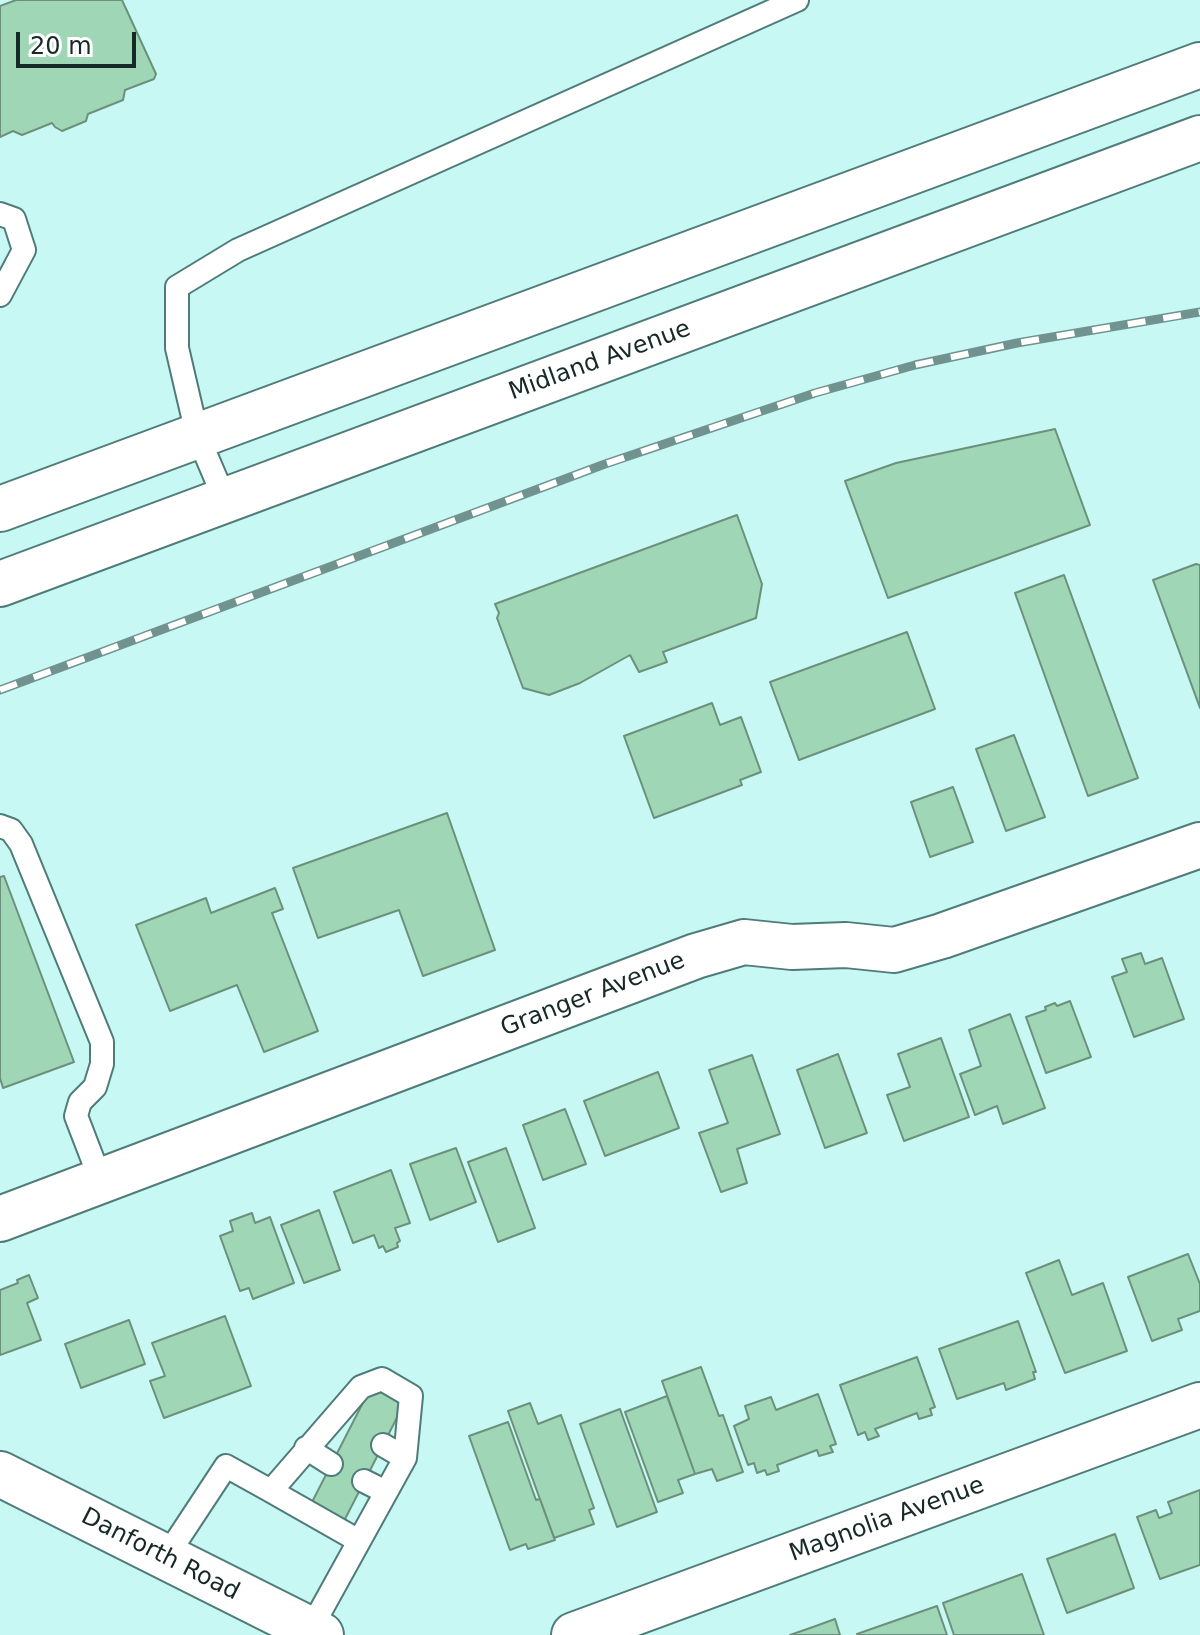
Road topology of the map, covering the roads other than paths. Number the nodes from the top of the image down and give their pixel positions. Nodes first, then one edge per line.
1 (797, 0) edge
2 (1200, 65) edge
3 (1200, 138) edge
4 (0, 214) edge
5 (0, 295) edge
6 (197, 434) junction
7 (225, 500) junction
8 (0, 509) edge
9 (0, 584) edge
10 (0, 826) edge
11 (1200, 845) edge
12 (101, 1181) junction
13 (0, 1219) edge
14 (1200, 1405) edge
15 (383, 1445) dead end
16 (306, 1448) junction
17 (405, 1458) junction
18 (331, 1464) dead end
19 (0, 1474) edge
20 (364, 1481) dead end
21 (271, 1491) junction
22 (386, 1492) junction
23 (359, 1541) junction
24 (166, 1557) junction
25 (315, 1632) edge
26 (574, 1635) edge

1 - 6 lane
2 - 6 main road
3 - 7 main road, Midland Avenue
4 - 5 lane
6 - 7 lane
6 - 8 main road
7 - 9 main road, Midland Avenue
10 - 12 lane
11 - 12 main road, Granger Avenue
12 - 13 main road, Granger Avenue
14 - 26 main road, Magnolia Avenue
15 - 17 lane
16 - 17 lane
16 - 18 lane
16 - 21 lane
17 - 22 lane
19 - 24 main road, Danforth Road
20 - 22 lane
21 - 23 lane
21 - 24 lane
22 - 23 lane
23 - 25 lane
24 - 25 main road, Danforth Road

